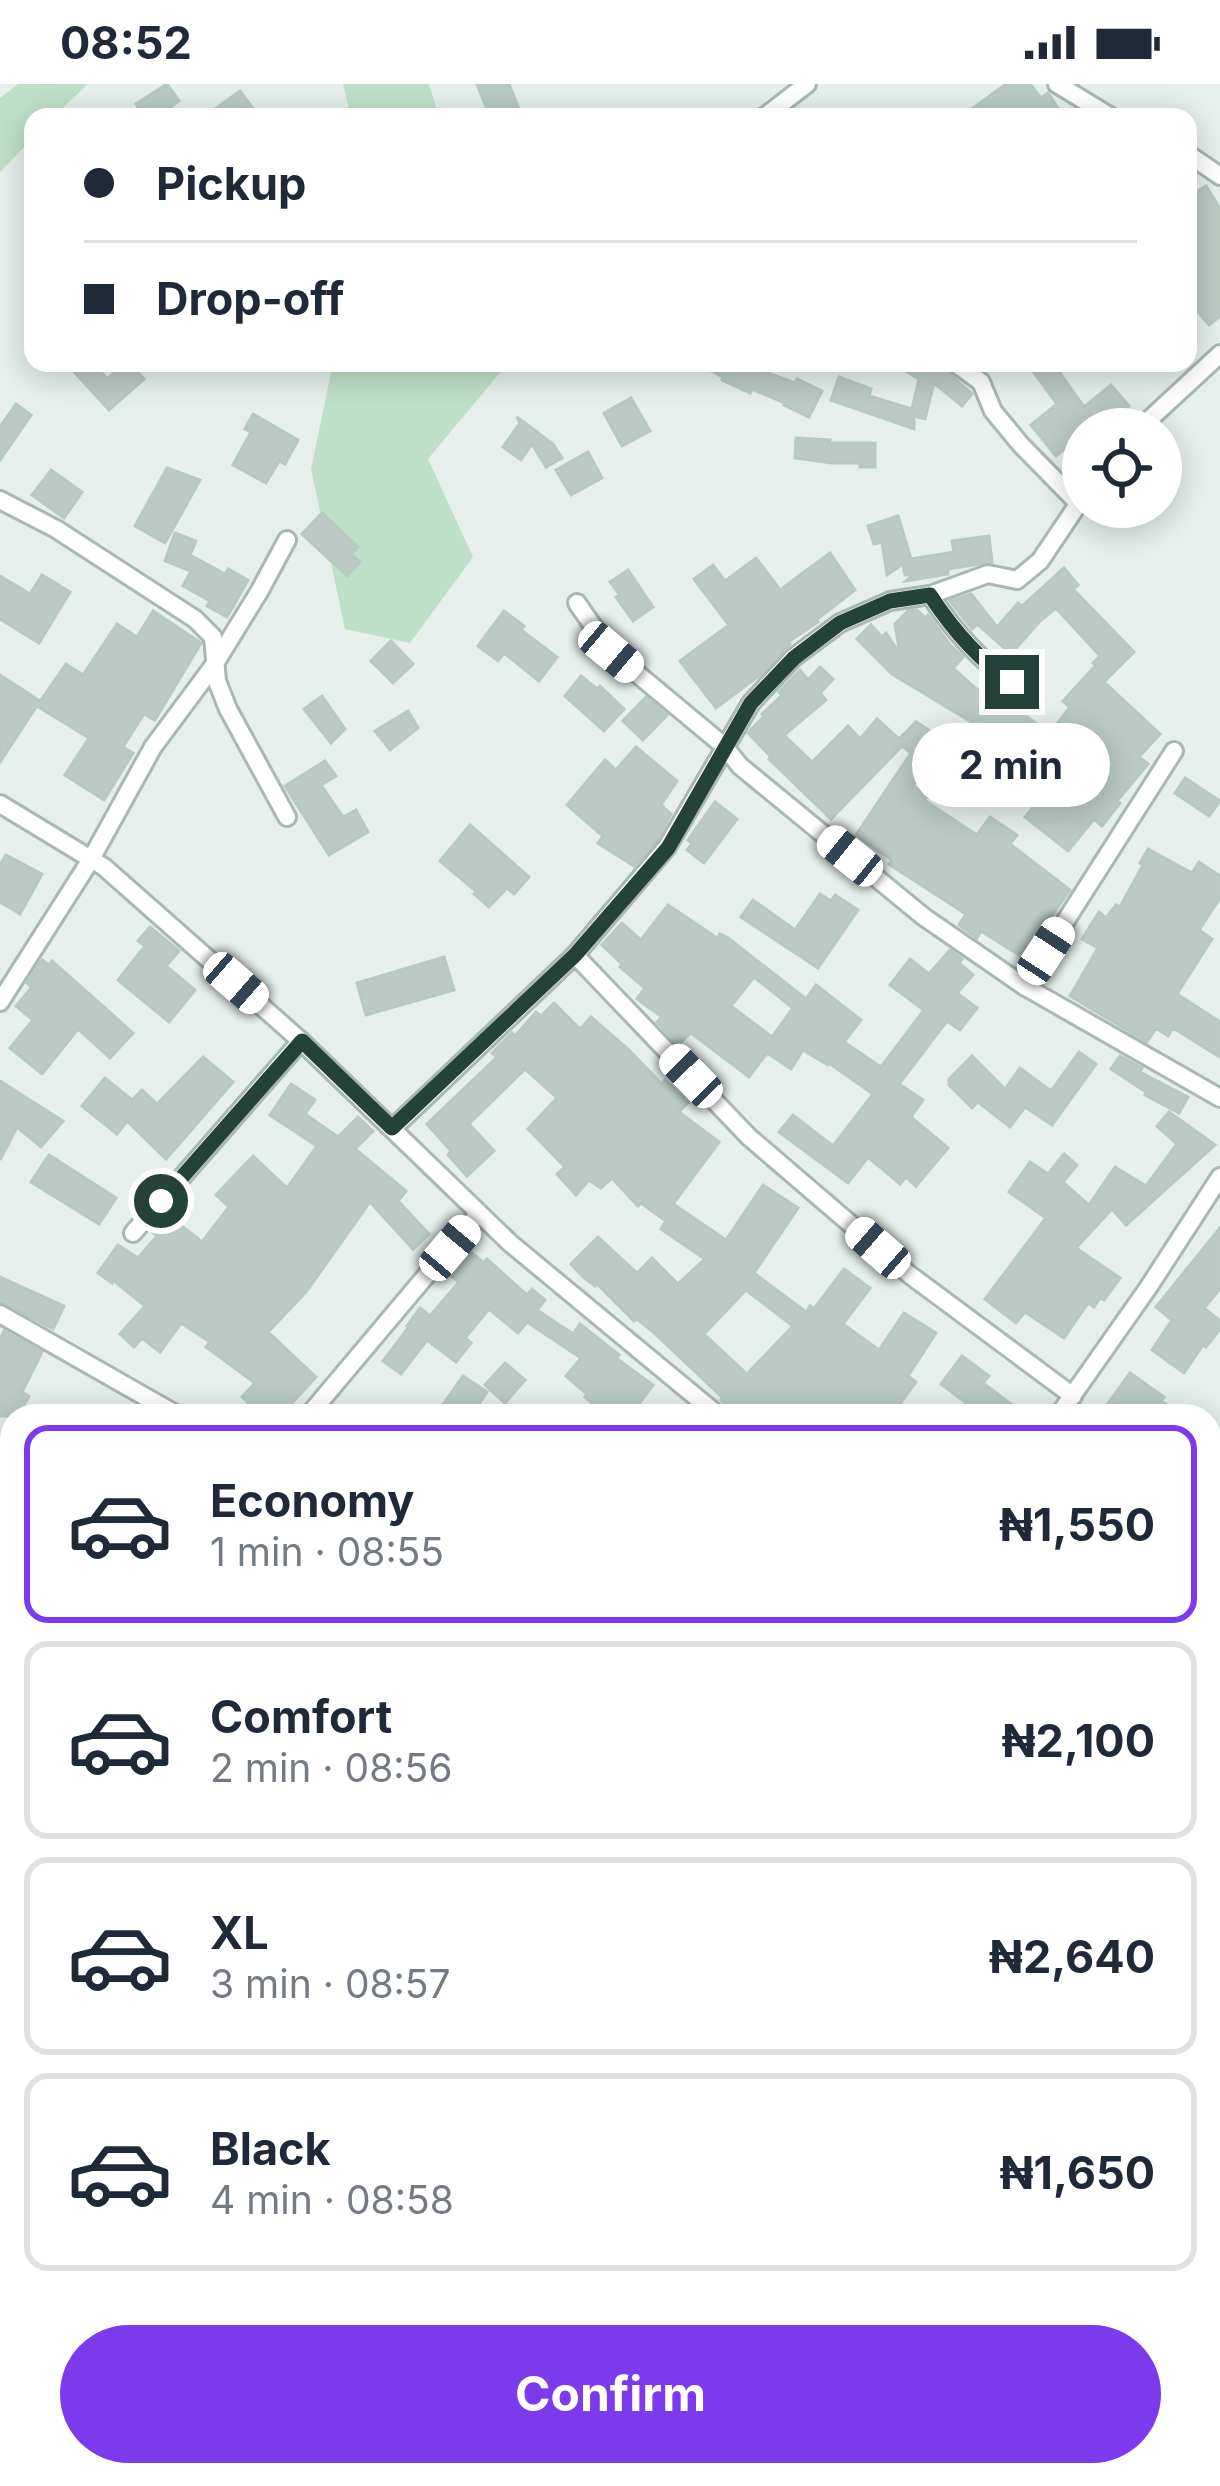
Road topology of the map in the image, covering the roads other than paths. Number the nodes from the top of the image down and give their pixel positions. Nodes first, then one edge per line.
1 (807, 84) edge
2 (1057, 84) edge
3 (776, 108) edge
4 (1090, 108) edge
5 (1220, 354) edge
6 (967, 372) edge
7 (1162, 408) edge
8 (1062, 483) edge
9 (0, 500) edge
10 (1062, 528) edge
11 (287, 540) dead end
12 (930, 595) junction
13 (577, 603) dead end
14 (214, 665) junction
15 (1012, 682) dead end
16 (724, 746) junction
17 (1174, 752) dead end
18 (0, 805) edge
19 (287, 817) dead end
20 (90, 861) junction
21 (575, 955) junction
22 (1024, 986) junction
23 (0, 1001) edge
24 (302, 1041) junction
25 (1220, 1098) edge
26 (392, 1128) junction
27 (1220, 1177) edge
28 (478, 1214) junction
29 (133, 1233) dead end
30 (0, 1314) edge
31 (1073, 1396) junction
32 (157, 1404) edge
33 (318, 1404) edge
34 (705, 1404) edge
35 (1067, 1404) edge

1 - 3 street
2 - 4 street
5 - 7 street
6 - 8 street
9 - 14 street
10 - 12 street
11 - 14 street
12 - 15 street
12 - 16 street
13 - 16 street
14 - 19 street
14 - 20 street
16 - 21 street
16 - 22 street
17 - 22 street
18 - 20 street
20 - 23 street
20 - 24 street
21 - 26 street
21 - 31 street
22 - 25 street
24 - 26 street
24 - 29 street
26 - 28 street
27 - 31 street
28 - 33 street
28 - 34 street
30 - 32 street
31 - 35 street

